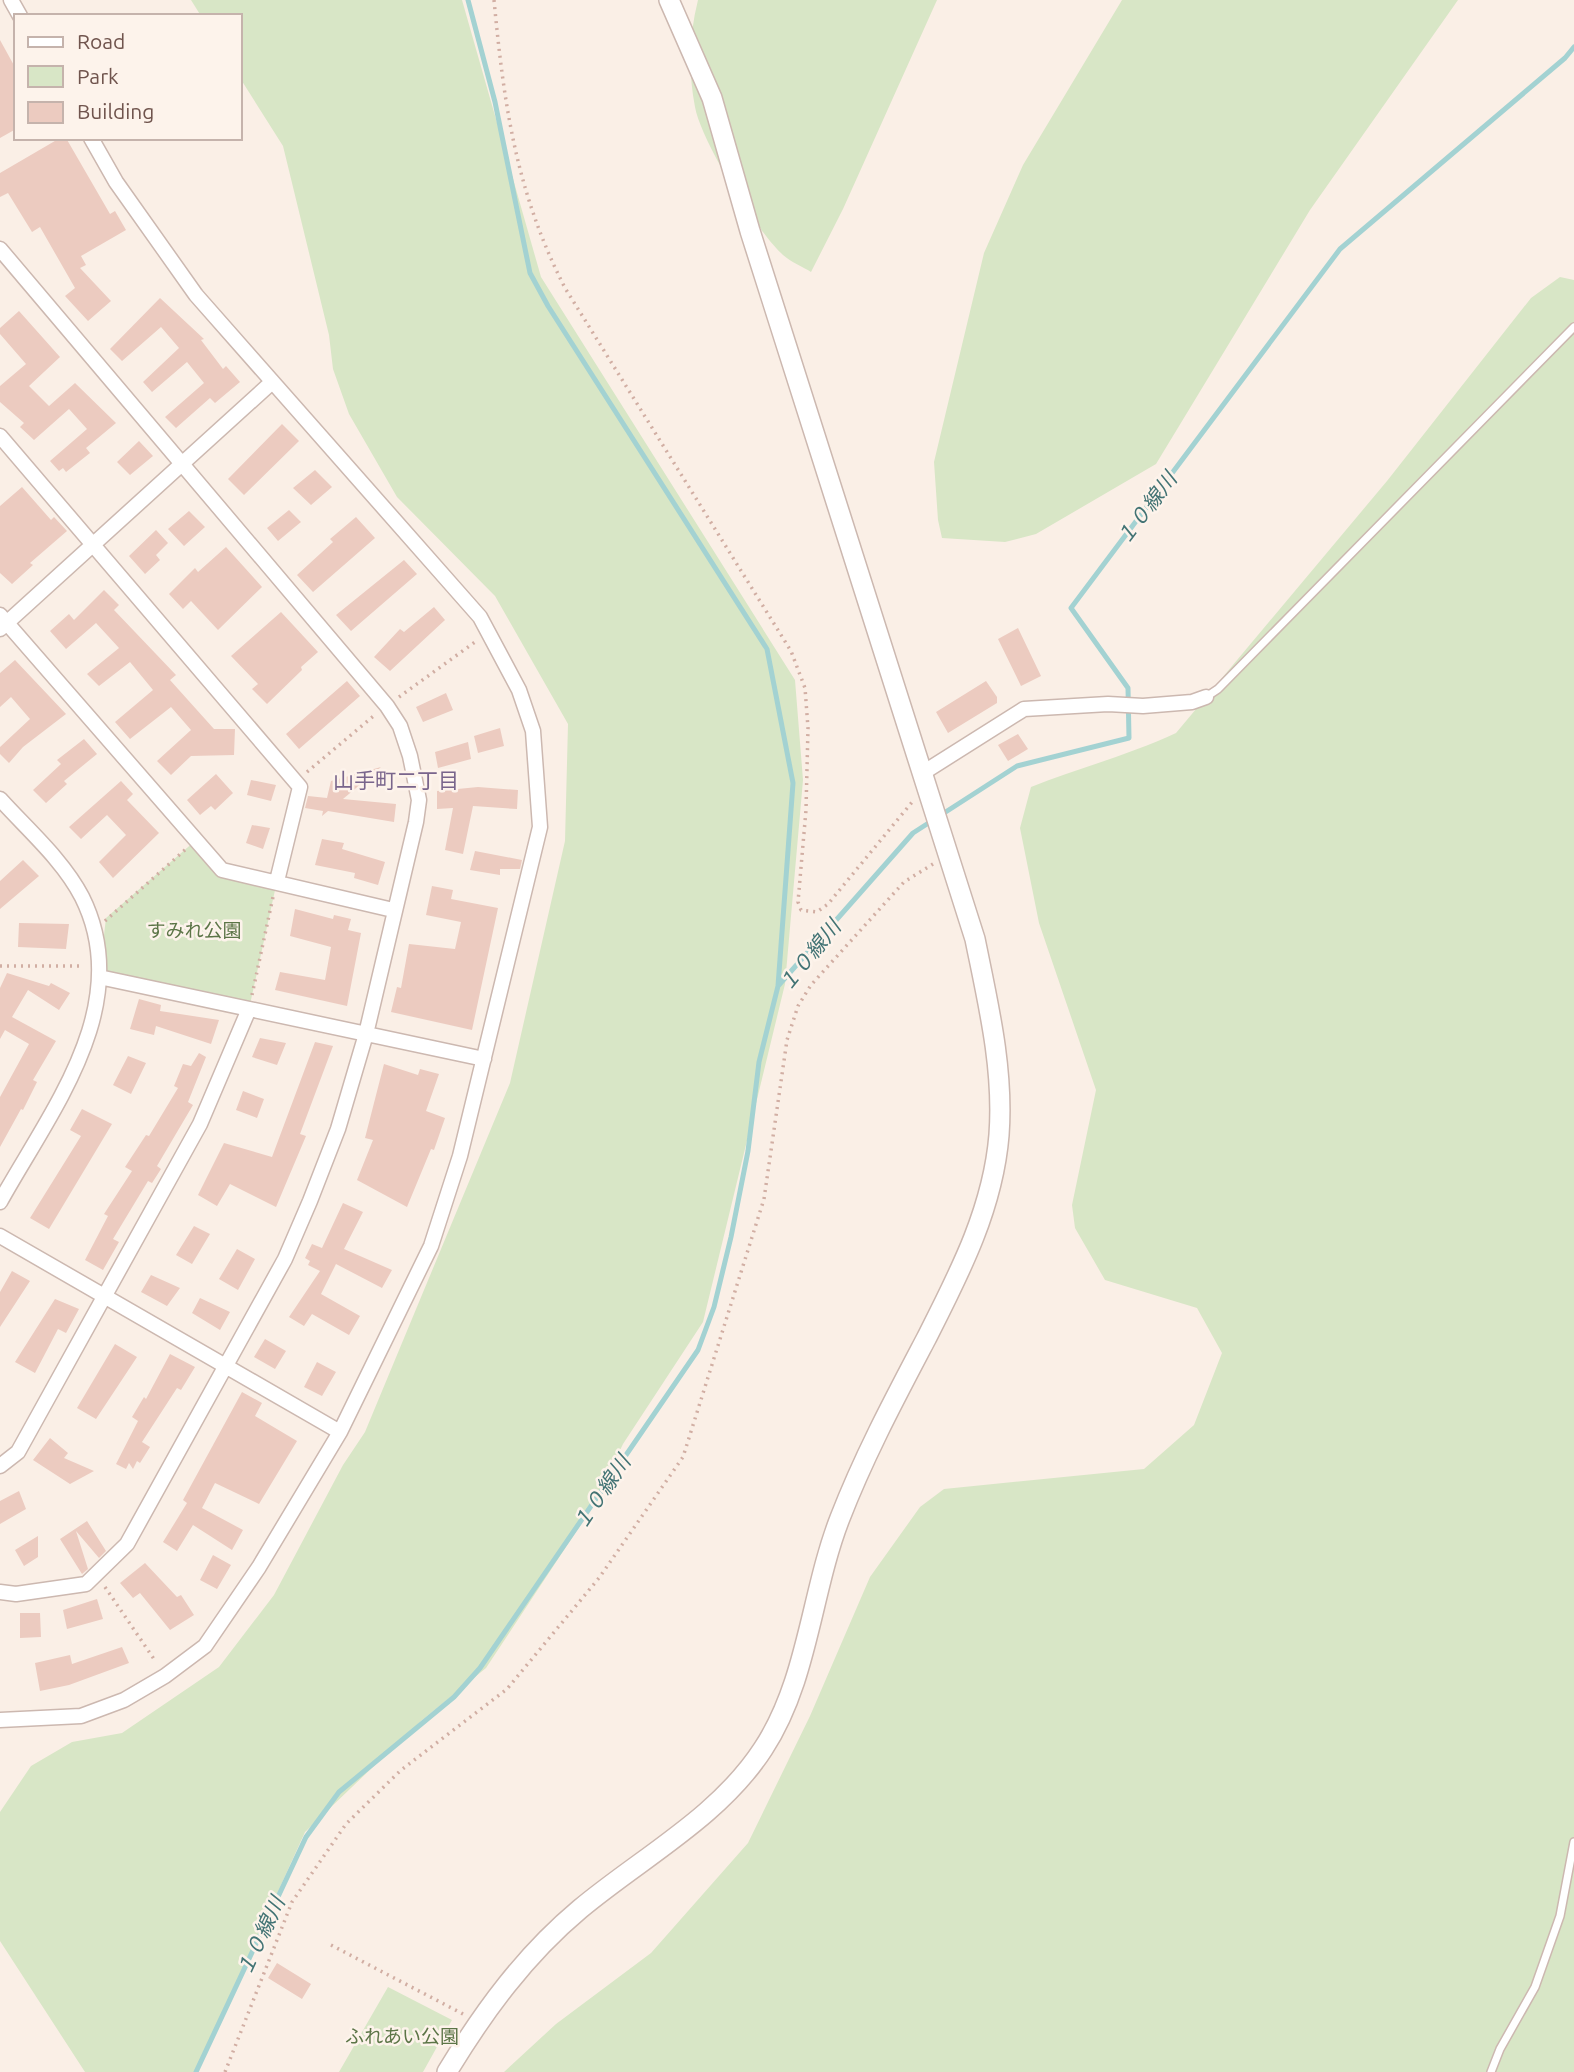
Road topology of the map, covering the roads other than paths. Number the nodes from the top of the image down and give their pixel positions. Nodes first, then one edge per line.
1 (669, 0) edge
2 (92, 140) edge
3 (0, 249) edge
4 (1574, 327) edge
5 (271, 383) junction
6 (0, 436) edge
7 (182, 466) junction
8 (93, 545) junction
9 (2, 622) edge
10 (1206, 697) joint
11 (926, 788) junction
12 (0, 799) edge
13 (277, 881) junction
14 (393, 910) junction
15 (99, 972) junction
16 (249, 1009) junction
17 (366, 1034) junction
18 (484, 1059) junction
19 (0, 1202) edge
20 (0, 1236) edge
21 (103, 1298) junction
22 (226, 1368) junction
23 (340, 1432) junction
24 (0, 1466) edge
25 (0, 1592) edge
26 (0, 1720) edge
27 (1574, 1842) edge
28 (447, 2072) edge
29 (1490, 2072) edge

1 - 11 street
2 - 5 street
3 - 7 street
4 - 10 lane
5 - 7 street
5 - 18 street
6 - 8 street
7 - 8 street
7 - 14 street
8 - 9 street
8 - 13 street
9 - 13 street
10 - 11 street
11 - 28 street
12 - 15 street
13 - 14 street
14 - 17 street
15 - 16 street
15 - 19 street
16 - 17 street
16 - 21 street
17 - 18 street
17 - 22 street
18 - 23 street
20 - 21 street
21 - 22 street
21 - 24 street
22 - 23 street
22 - 25 street
23 - 26 street
27 - 29 lane

